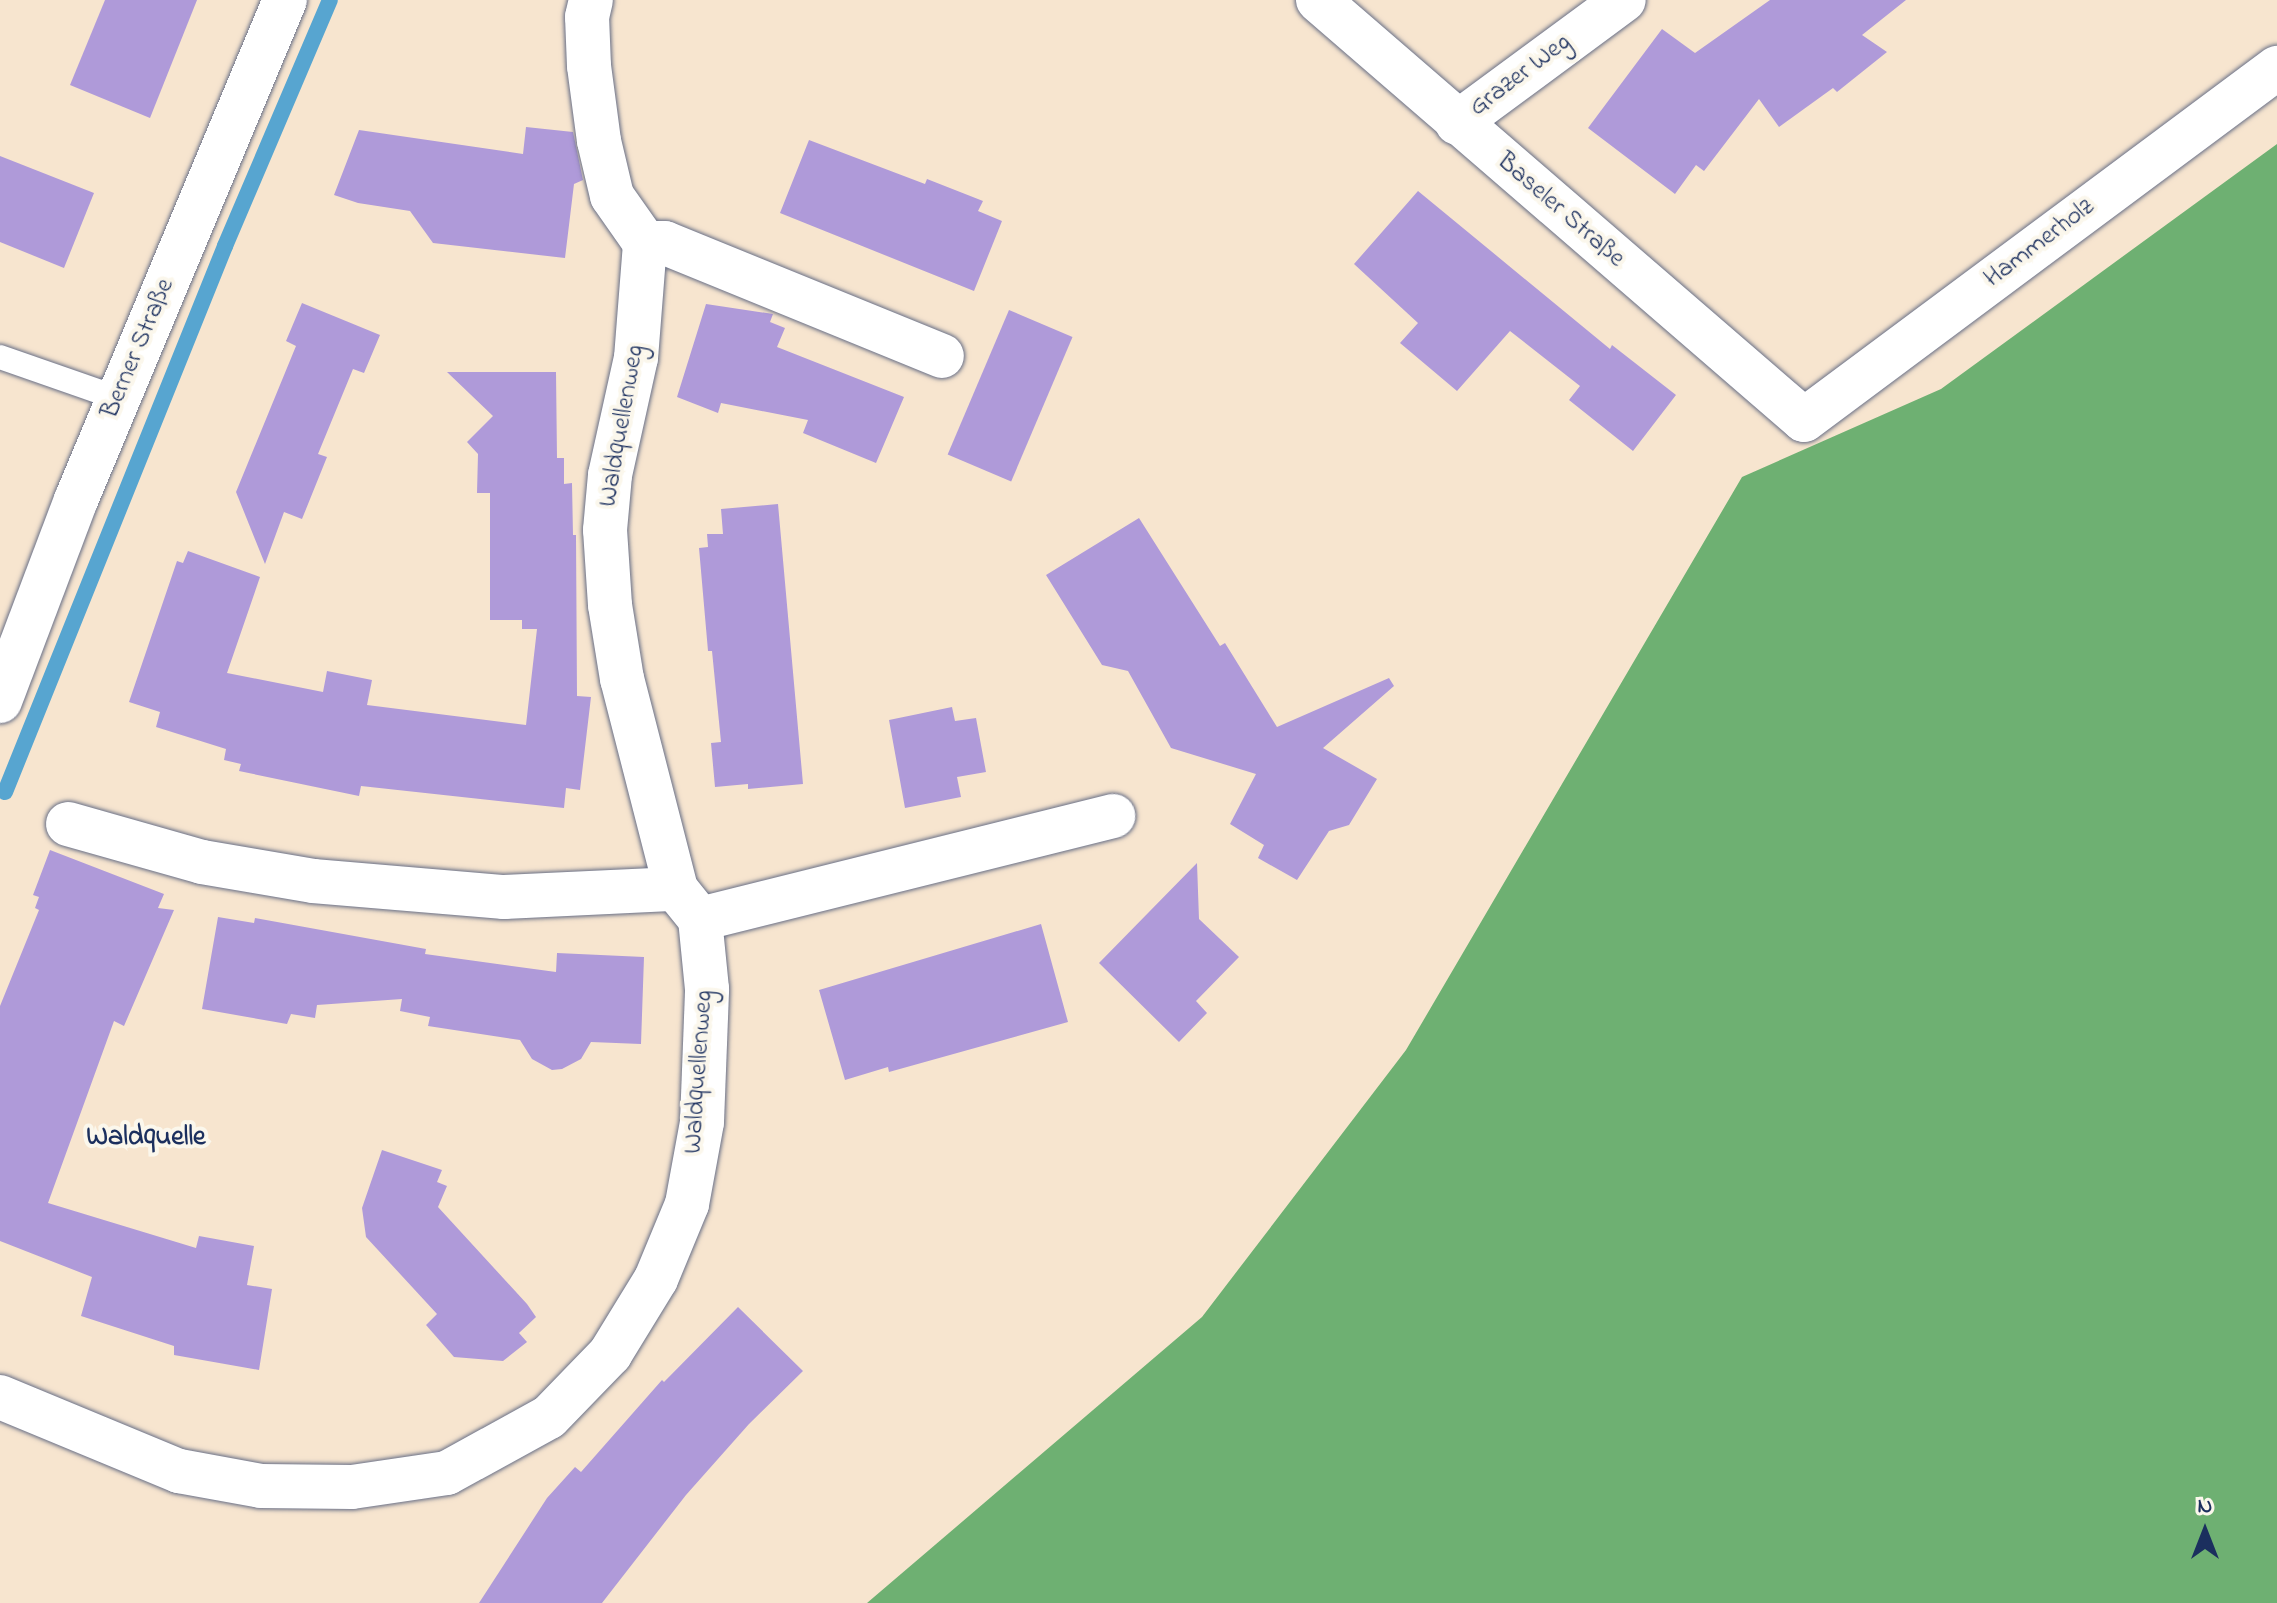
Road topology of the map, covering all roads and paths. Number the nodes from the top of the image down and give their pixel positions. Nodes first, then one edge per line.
1 (285, 0) edge
2 (591, 0) edge
3 (1318, 0) edge
4 (1624, 0) edge
5 (2277, 68) edge
6 (1457, 123) junction
7 (645, 243) junction
8 (942, 356) dead end
9 (0, 357) edge
10 (118, 398) junction
11 (1804, 420) joint
12 (0, 701) edge
13 (1113, 816) dead end
14 (68, 824) dead end
15 (688, 904) junction
16 (0, 1397) edge

1 - 10 street, Berner Straße
2 - 7 street
3 - 6 street, Baseler Straße
4 - 6 street, Grazer Weg
5 - 11 street, Hammerholz
6 - 11 street, Baseler Straße
7 - 8 street
7 - 15 street, Waldquellenweg
9 - 10 lane
10 - 12 street, Berner Straße
13 - 15 street
14 - 15 street
15 - 16 street, Waldquellenweg

